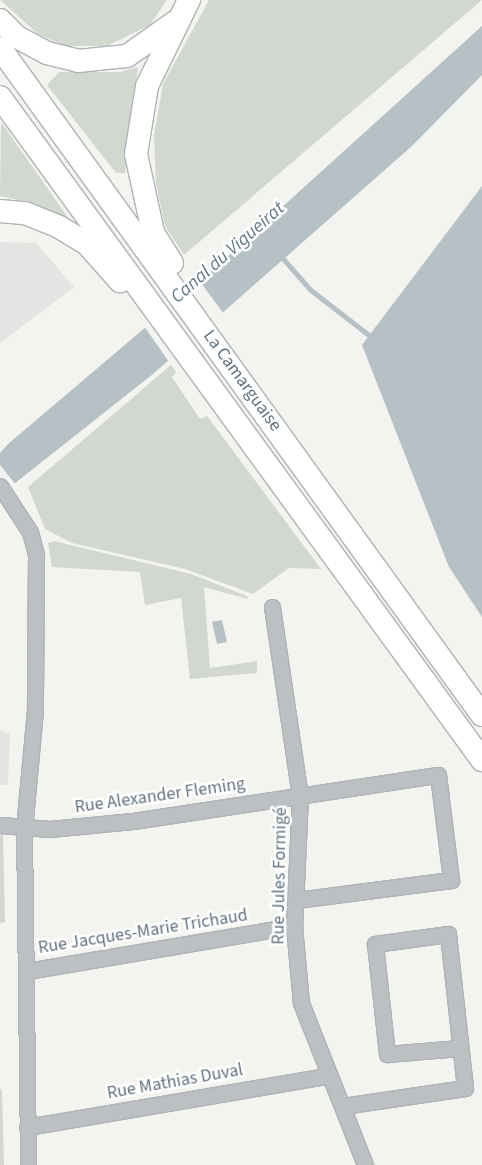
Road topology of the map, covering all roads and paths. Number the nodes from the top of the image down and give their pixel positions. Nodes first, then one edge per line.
1 (189, 0) edge
2 (178, 19) junction
3 (0, 20) edge
4 (0, 48) edge
5 (0, 97) edge
6 (0, 211) edge
7 (174, 279) junction
8 (145, 302) junction
9 (0, 486) edge
10 (272, 607) dead end
11 (482, 715) edge
12 (482, 760) edge
13 (300, 796) junction
14 (0, 825) edge
15 (24, 828) junction
16 (298, 900) junction
17 (294, 926) junction
18 (27, 971) junction
19 (460, 1048) junction
20 (330, 1074) junction
21 (343, 1106) junction
22 (27, 1127) junction
23 (28, 1165) edge
24 (365, 1165) edge

1 - 2 highway
2 - 3 highway
2 - 7 highway
4 - 7 highway
5 - 8 highway, La Camarguaise
6 - 8 highway
7 - 11 highway, La Camarguaise
8 - 12 highway, La Camarguaise
9 - 15 street
10 - 13 street, Rue Jules Formigé
13 - 15 street, Rue Alexander Fleming
13 - 16 street, Rue Jules Formigé
13 - 16 street, Rue Alexander Fleming
14 - 15 street, Rue Alexander Fleming
15 - 18 street
16 - 17 street, Rue Jules Formigé
17 - 18 street, Rue Jacques-Marie Trichaud
17 - 20 street, Rue Jules Formigé
18 - 22 street
19 - 19 street
19 - 21 street
20 - 21 street, Rue Jules Formigé
20 - 22 street, Rue Mathias Duval
21 - 24 street, Rue Jules Formigé
22 - 23 street

